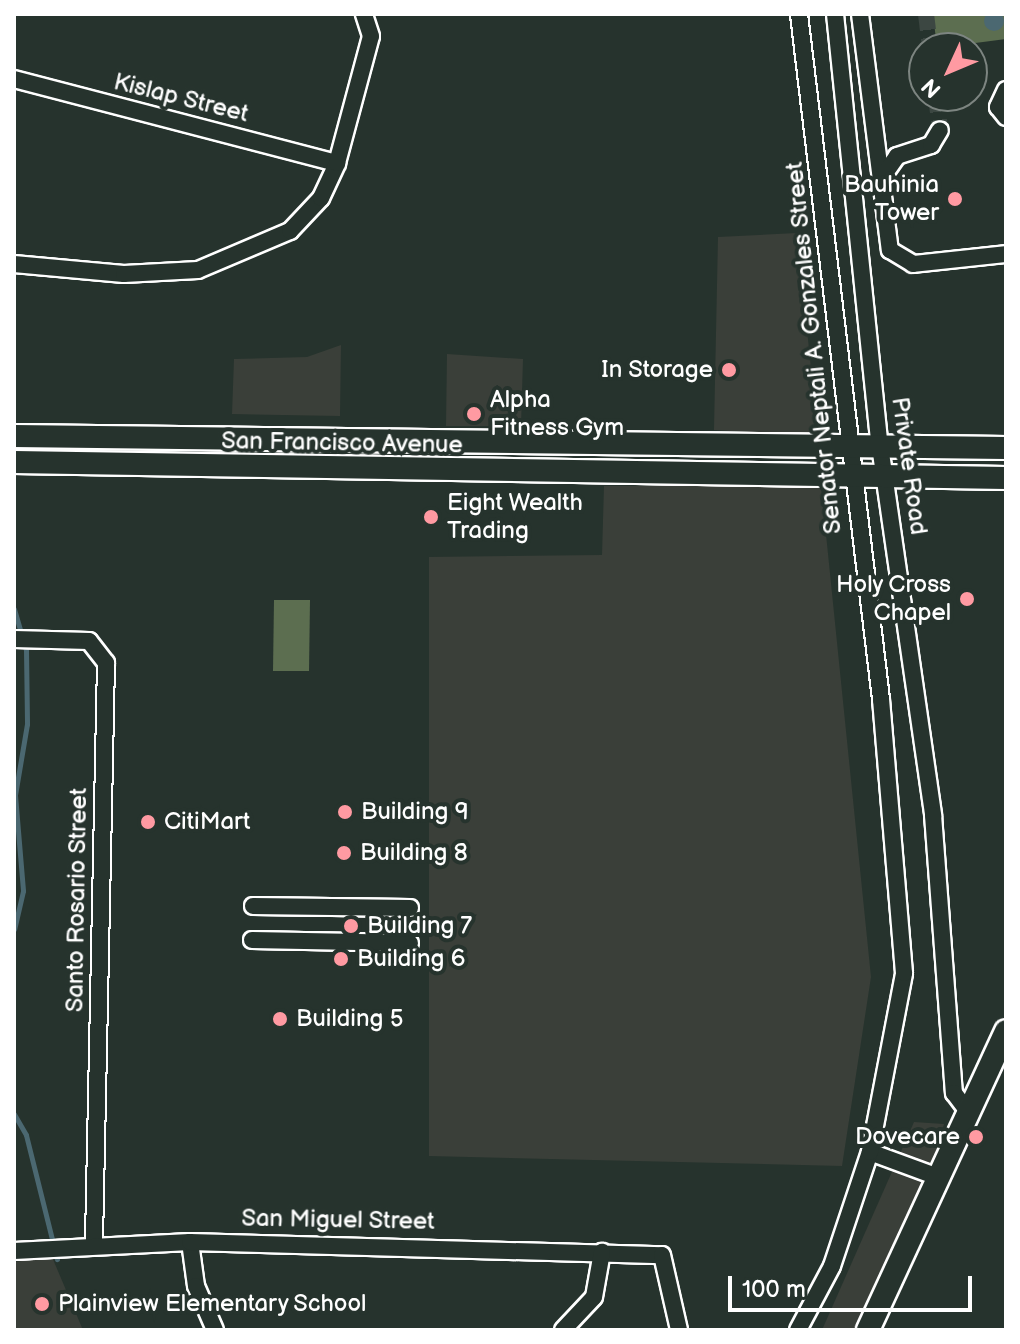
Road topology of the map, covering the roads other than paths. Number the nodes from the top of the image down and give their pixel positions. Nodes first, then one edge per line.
1 (364, 14) edge
2 (799, 14) edge
3 (835, 14) edge
4 (860, 14) edge
5 (14, 79) edge
6 (1006, 90) edge
7 (1006, 117) edge
8 (940, 130) dead end
9 (337, 163) junction
10 (881, 179) junction
11 (1006, 254) edge
12 (14, 264) edge
13 (14, 436) edge
14 (847, 445) junction
15 (880, 446) junction
16 (1006, 448) edge
17 (14, 462) edge
18 (886, 475) junction
19 (850, 477) junction
20 (1006, 478) edge
21 (25, 639) edge
22 (253, 906) dead end
23 (410, 908) dead end
24 (252, 940) dead end
25 (410, 943) dead end
26 (1006, 1031) edge
27 (967, 1110) junction
28 (870, 1152) junction
29 (938, 1177) junction
30 (190, 1242) junction
31 (94, 1243) junction
32 (14, 1251) edge
33 (602, 1252) junction
34 (215, 1330) edge
35 (563, 1330) edge
36 (679, 1330) edge
37 (798, 1330) edge
38 (868, 1330) edge

1 - 9 street
2 - 14 street, Senator Neptali A. Gonzales Street
3 - 15 street, Private Road
4 - 10 street
5 - 9 street, Kislap Street
6 - 7 street
8 - 10 street
9 - 12 street
10 - 11 street
13 - 14 main road, San Francisco Avenue
14 - 15 main road, San Francisco Avenue
14 - 19 street, Senator Neptali A. Gonzales Street
15 - 16 main road, San Francisco Avenue
15 - 18 street, Private Road
17 - 19 main road, San Francisco Avenue
18 - 19 main road, San Francisco Avenue
18 - 20 main road, San Francisco Avenue
18 - 27 street, Private Road
19 - 28 street, Senator Neptali A. Gonzales Street
21 - 31 street, Santo Rosario Street
22 - 23 street
24 - 25 street
26 - 27 main road
27 - 29 main road
28 - 29 street
28 - 37 street, Senator Neptali A. Gonzales Street
29 - 38 main road
30 - 31 street, San Miguel Street
30 - 33 street, San Miguel Street
30 - 34 street
31 - 32 street, San Miguel Street
33 - 35 street
33 - 36 street, San Miguel Street

